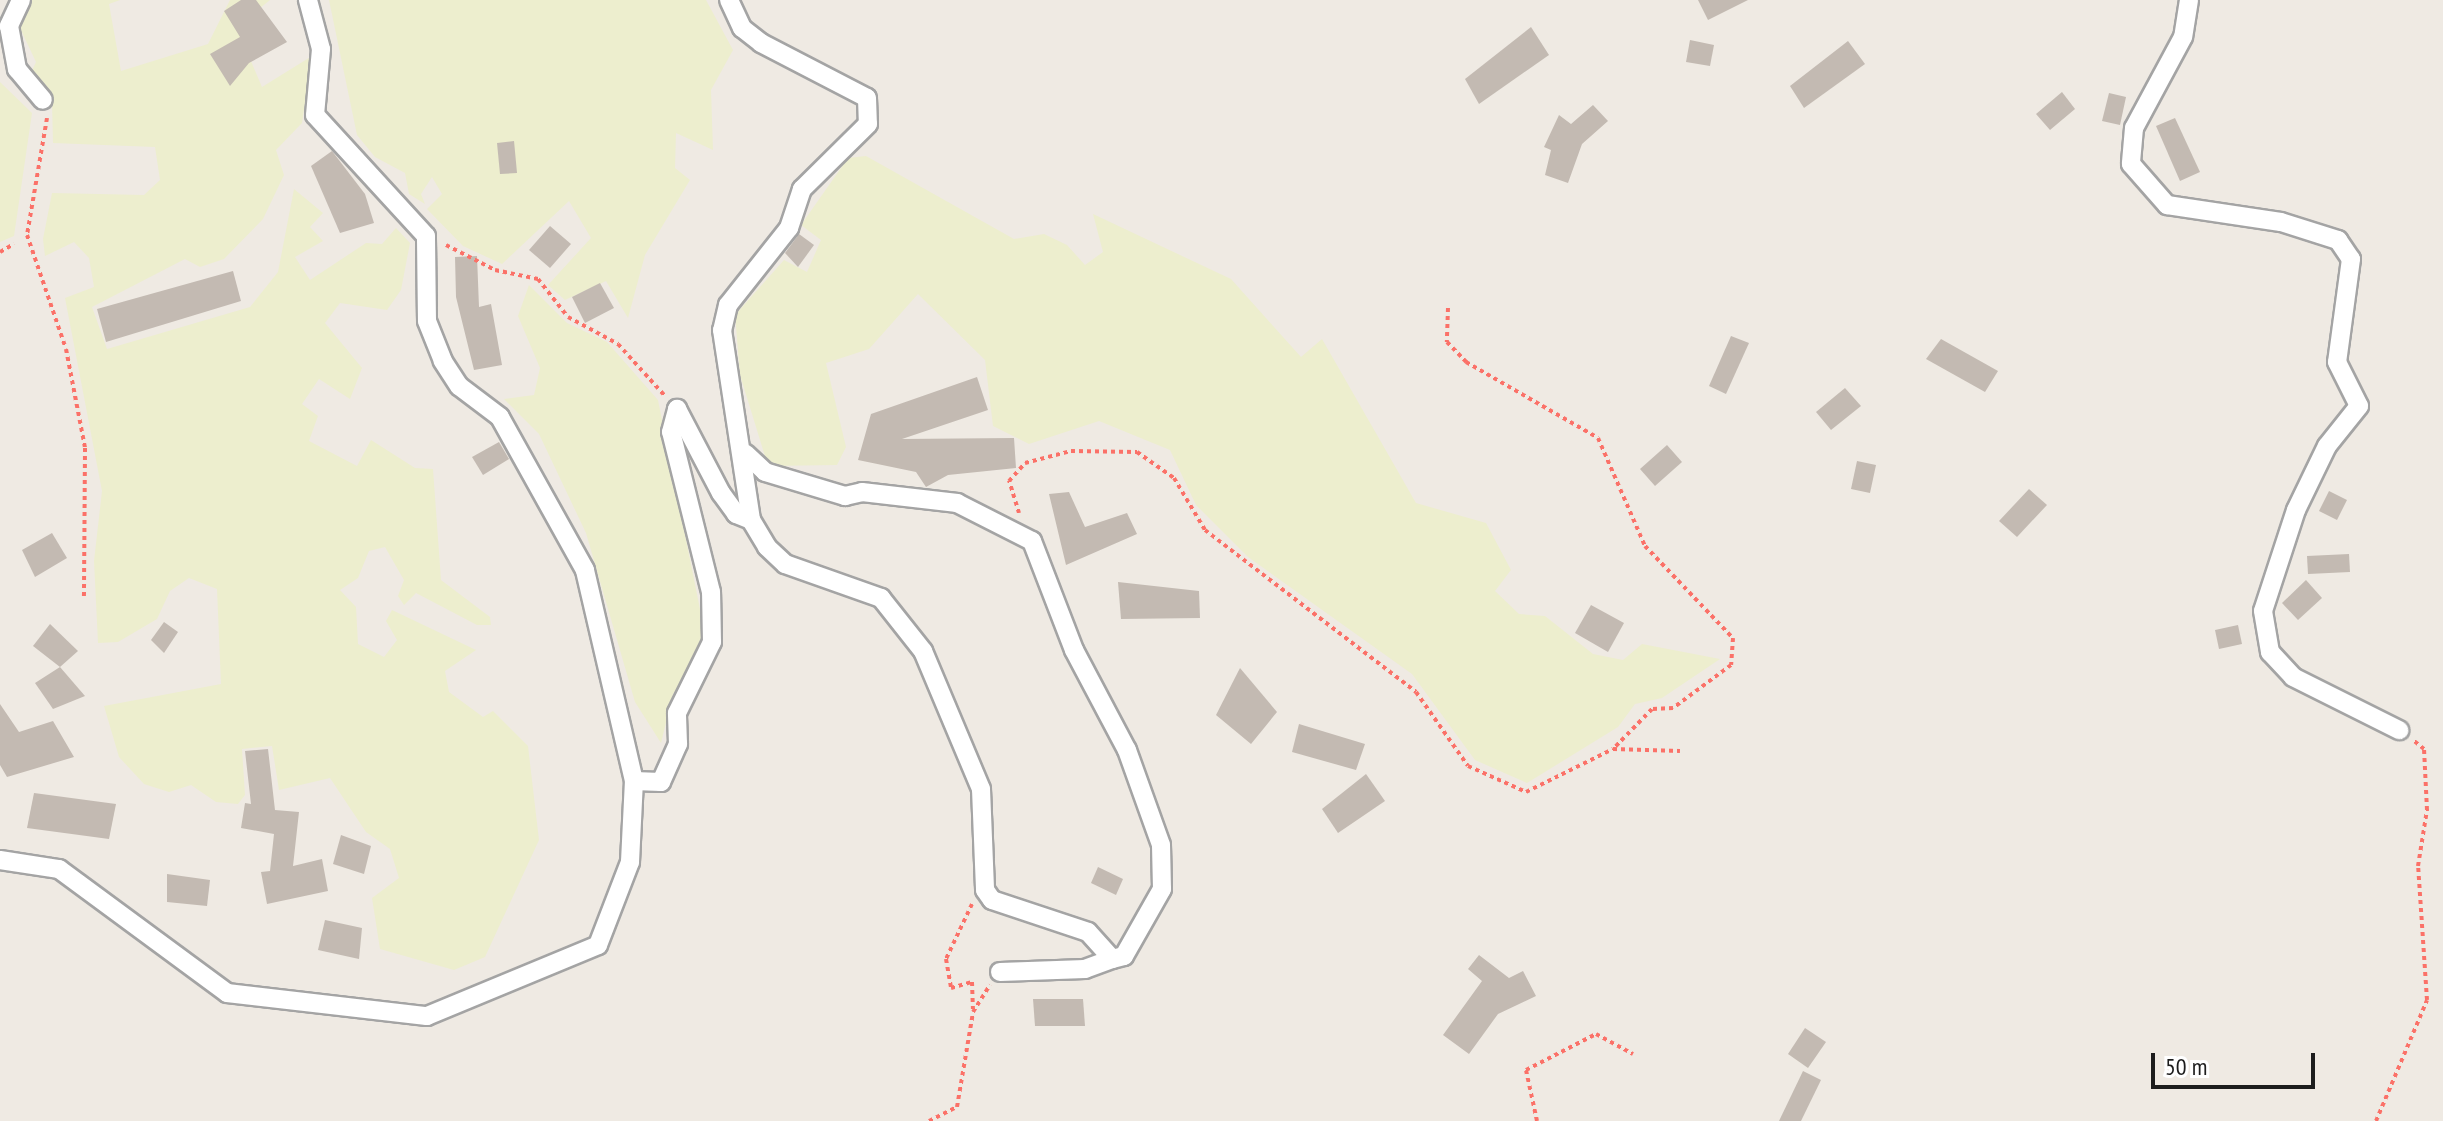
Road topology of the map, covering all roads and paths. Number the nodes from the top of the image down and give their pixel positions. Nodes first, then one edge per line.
1 (21, 0) edge
2 (308, 0) edge
3 (729, 0) edge
4 (2189, 0) edge
5 (43, 100) joint
6 (426, 236) junction
7 (14, 244) dead end
8 (0, 252) edge
9 (1448, 308) dead end
10 (677, 409) junction
11 (746, 454) junction
12 (751, 520) junction
13 (1032, 541) junction
14 (84, 596) dead end
15 (2399, 730) joint
16 (1613, 749) junction
17 (1680, 751) dead end
18 (634, 781) junction
19 (0, 860) edge
20 (985, 890) junction
21 (1112, 959) junction
22 (1000, 972) joint
23 (973, 1012) junction
24 (1633, 1054) dead end
25 (929, 1121) edge
26 (1537, 1121) edge
27 (2376, 1121) edge

1 - 5 street
2 - 6 street
3 - 11 street
4 - 15 street
5 - 14 path
6 - 10 path
6 - 18 street
7 - 8 path
9 - 16 path
10 - 12 street
10 - 18 street
11 - 12 street
11 - 13 street
12 - 20 street
13 - 16 path
13 - 21 street
15 - 27 path
16 - 17 path
18 - 19 street
20 - 21 street
20 - 23 path
21 - 22 street
22 - 23 path
23 - 25 path
24 - 26 path

